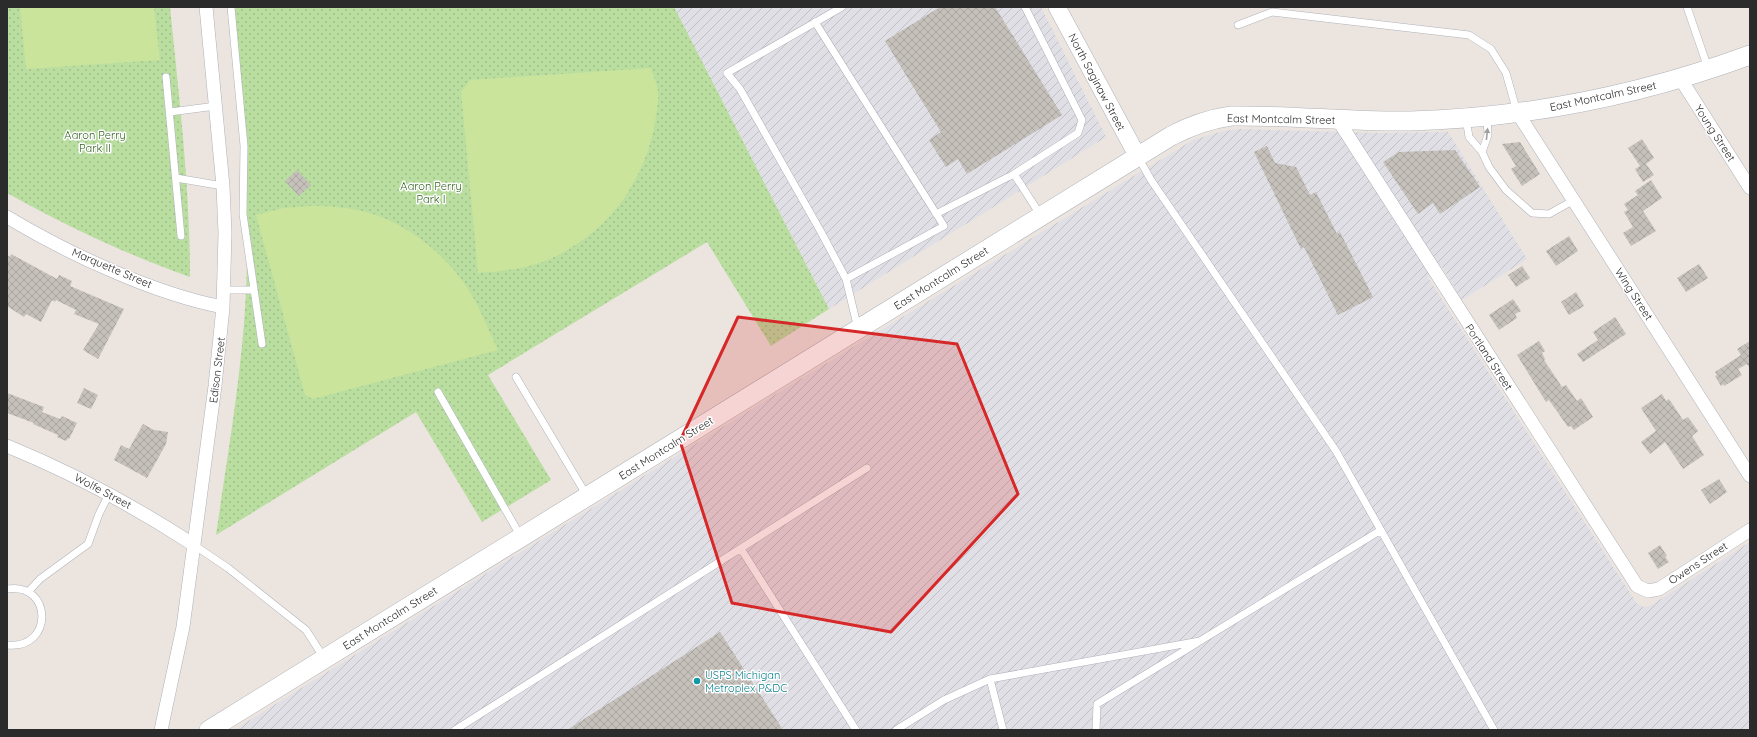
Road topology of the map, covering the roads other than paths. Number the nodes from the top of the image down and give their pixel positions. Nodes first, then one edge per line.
1 (206, 7) edge
2 (231, 7) edge
3 (842, 7) edge
4 (1025, 7) edge
5 (1057, 7) edge
6 (1687, 7) edge
7 (815, 22) junction
8 (1238, 25) dead end
9 (1750, 54) edge
10 (1709, 70) junction
11 (166, 78) dead end
12 (1680, 78) junction
13 (216, 106) junction
14 (170, 112) junction
15 (1517, 112) junction
16 (1487, 116) junction
17 (1466, 118) junction
18 (1338, 120) junction
19 (1482, 152) junction
20 (1138, 157) junction
21 (1014, 174) junction
22 (176, 178) junction
23 (223, 186) junction
24 (1750, 188) edge
25 (1574, 200) junction
26 (936, 214) junction
27 (1042, 216) junction
28 (7, 217) edge
29 (181, 236) dead end
30 (846, 279) junction
31 (224, 290) junction
32 (253, 290) junction
33 (223, 307) junction
34 (858, 329) junction
35 (262, 344) dead end
36 (516, 377) dead end
37 (438, 392) dead end
38 (7, 446) edge
39 (867, 468) dead end
40 (1750, 476) edge
41 (109, 494) junction
42 (587, 496) junction
43 (1381, 530) junction
44 (1750, 530) edge
45 (521, 537) junction
46 (194, 545) junction
47 (741, 549) junction
48 (7, 589) edge
49 (1645, 591) joint
50 (28, 592) junction
51 (1200, 641) junction
52 (7, 645) edge
53 (324, 658) junction
54 (990, 678) junction
55 (161, 730) edge
56 (209, 730) edge
57 (455, 730) edge
58 (856, 730) edge
59 (896, 730) edge
60 (1003, 730) edge
61 (1096, 730) edge
62 (1494, 730) edge

1 - 13 street, Edison Street
2 - 32 lane
3 - 7 lane
4 - 21 lane
5 - 20 street, North Saginaw Street
6 - 10 lane
7 - 26 lane
7 - 30 lane
8 - 15 lane
9 - 10 main road, East Montcalm Street
10 - 12 main road, East Montcalm Street
11 - 14 lane
12 - 15 main road, East Montcalm Street
12 - 24 street, Young Street
13 - 14 lane
13 - 23 street, Edison Street
14 - 22 lane
15 - 16 main road, East Montcalm Street
15 - 25 street, Wing Street
16 - 17 main road, East Montcalm Street
19 -> 16 lane
17 - 18 main road, East Montcalm Street
17 - 19 lane
18 - 20 main road, East Montcalm Street
18 - 49 street, Portland Street
19 - 25 lane
20 - 27 main road, East Montcalm Street
20 - 43 lane
21 - 26 lane
21 - 27 lane
22 - 23 lane
22 - 29 lane
23 - 31 street, Edison Street
25 - 40 street, Wing Street
26 - 30 lane
27 - 34 main road, East Montcalm Street
28 - 33 street, Marquette Street
30 - 34 lane
31 - 32 lane
31 - 33 street, Edison Street
32 - 35 lane
33 - 46 street, Edison Street
34 - 42 main road, East Montcalm Street
36 - 42 lane
37 - 45 lane
38 - 41 street, Wolfe Street
39 - 47 lane
41 - 46 street, Wolfe Street
41 - 50 lane
42 - 45 main road, East Montcalm Street
43 - 51 lane
43 - 62 lane
44 - 49 street, Owens Street
45 - 53 main road, East Montcalm Street
46 - 53 lane
46 - 55 street, Edison Street
47 - 57 lane
47 - 58 lane
48 - 50 lane
50 - 52 lane
51 - 54 lane
51 - 61 lane
53 - 56 main road, East Montcalm Street
54 - 59 lane
54 - 60 lane

